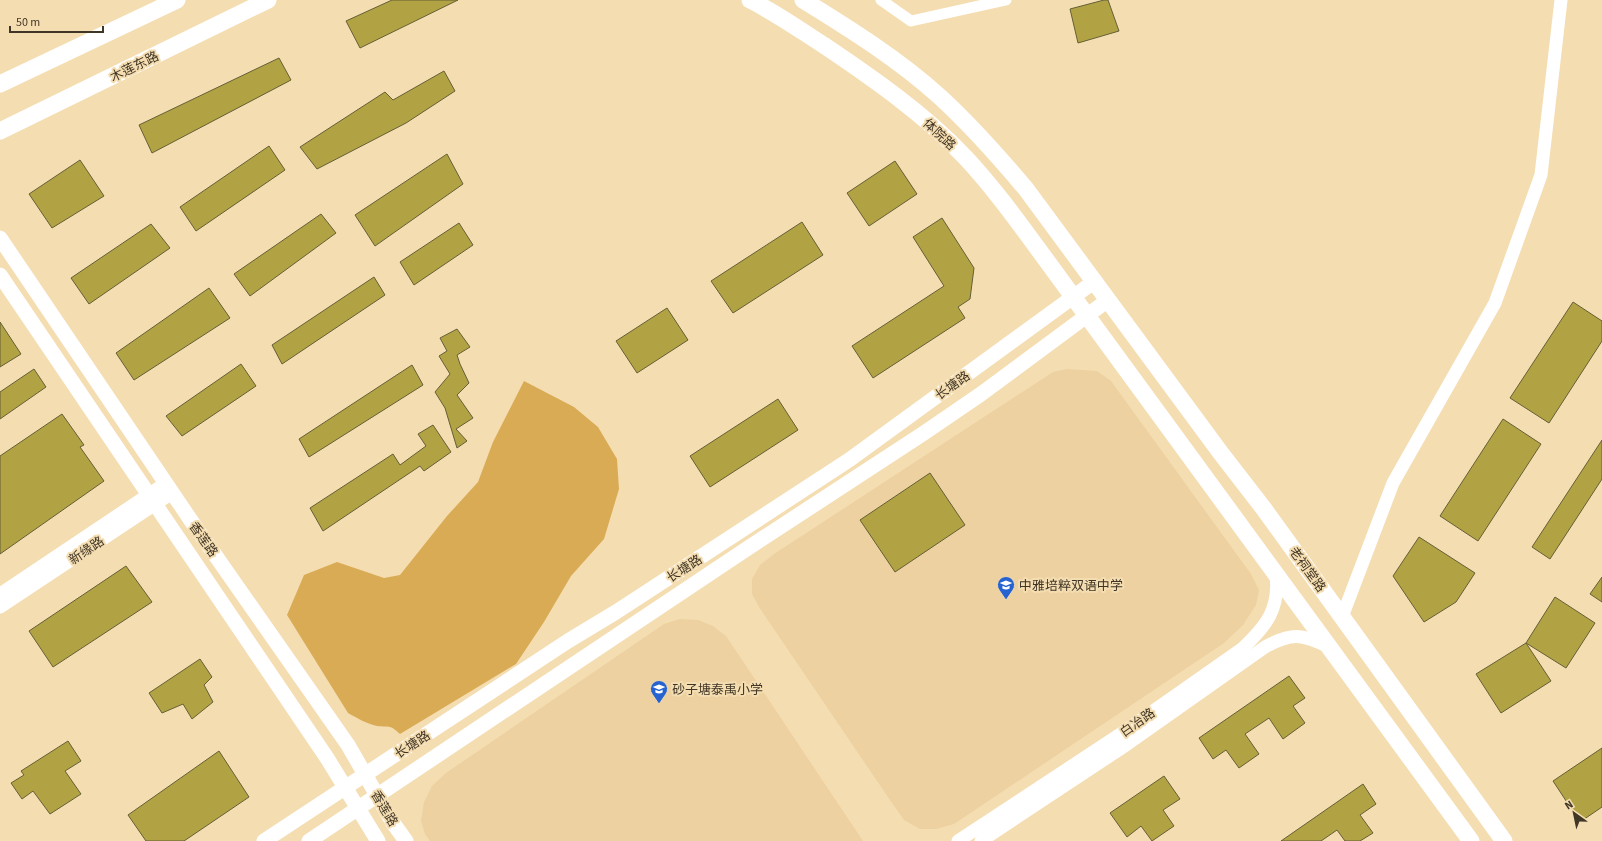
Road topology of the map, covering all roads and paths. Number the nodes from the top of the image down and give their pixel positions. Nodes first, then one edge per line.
1 (177, 0) edge
2 (268, 0) edge
3 (750, 0) edge
4 (803, 0) edge
5 (881, 0) edge
6 (1006, 0) edge
7 (1561, 0) edge
8 (0, 84) edge
9 (0, 131) edge
10 (0, 238) edge
11 (0, 275) edge
12 (1095, 281) junction
13 (1074, 297) junction
14 (1108, 300) junction
15 (1087, 316) junction
16 (169, 488) junction
17 (152, 500) junction
18 (1276, 573) junction
19 (0, 594) edge
20 (0, 607) edge
21 (1342, 617) junction
22 (1329, 647) junction
23 (365, 775) junction
24 (345, 788) junction
25 (378, 796) junction
26 (358, 808) junction
27 (1500, 835) edge
28 (264, 841) edge
29 (309, 841) edge
30 (378, 841) edge
31 (406, 841) edge
32 (958, 841) edge
33 (981, 841) edge
34 (1471, 841) edge
35 (1510, 841) edge

1 - 8 main road
2 - 9 main road, 木莲东路
3 - 13 main road, 体院路
4 - 12 main road, 体院路
5 - 6 street
7 - 21 street
10 - 16 main road, 香莲路
11 - 17 main road, 香莲路
12 - 13 main road, 长塘路
12 - 14 main road, 体院路
13 - 15 main road, 体院路
13 - 23 main road, 长塘路
14 - 15 main road, 长塘路
14 - 21 main road, 老祠堂路
15 - 18 main road
15 - 25 main road, 长塘路
16 - 17 street, 新缘路
16 - 23 main road, 香莲路
17 - 19 street, 新缘路
17 - 20 street, 新缘路
17 - 24 main road, 香莲路
18 - 22 main road
18 - 32 street, 白冶路
21 - 27 main road, 老祠堂路
22 - 33 street, 白冶路
22 - 34 main road
23 - 24 main road, 长塘路
23 - 25 main road, 香莲路
24 - 26 main road, 香莲路
24 - 28 main road, 长塘路
25 - 26 main road, 长塘路
25 - 31 main road, 香莲路
26 - 29 main road, 长塘路
26 - 30 main road, 香莲路
27 - 35 street

